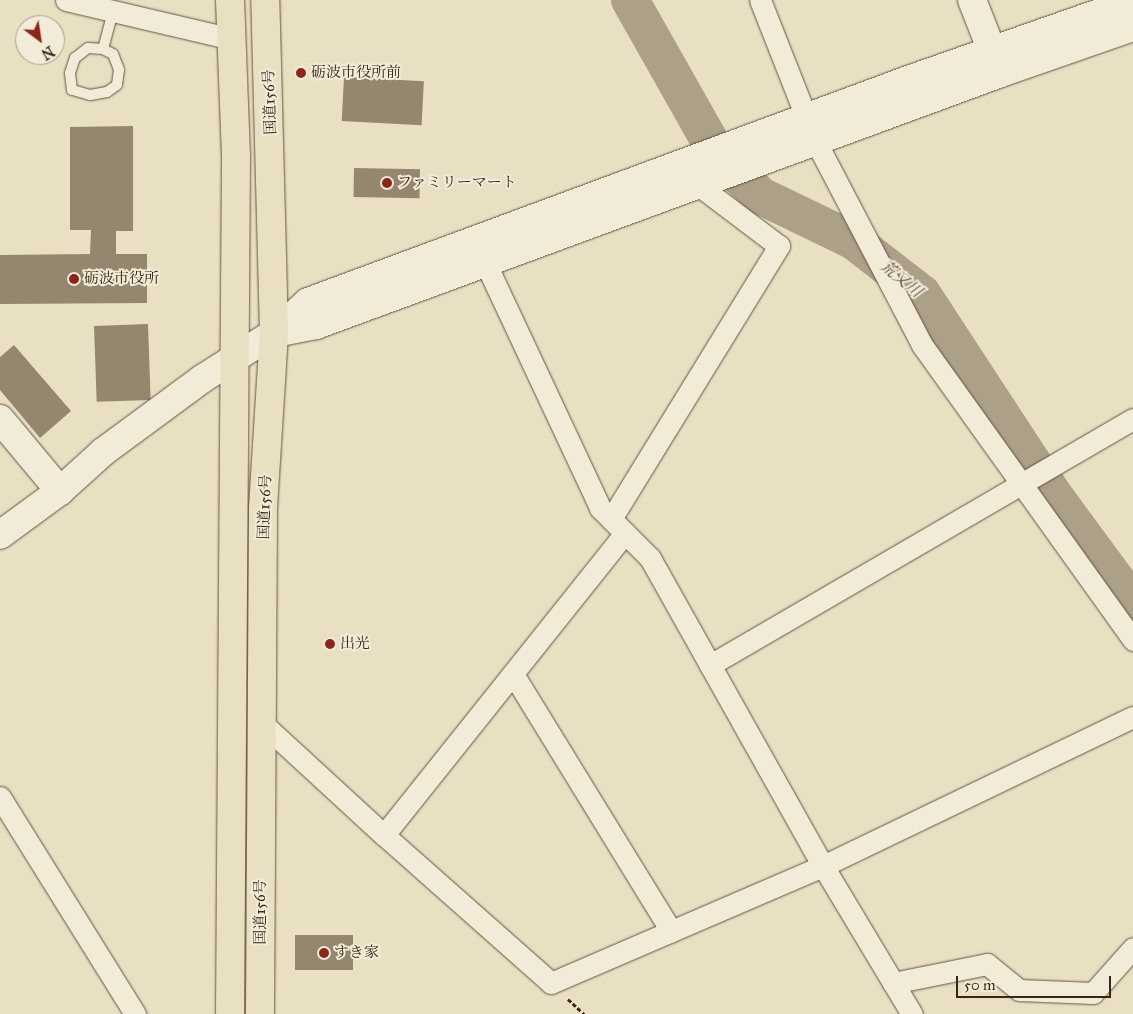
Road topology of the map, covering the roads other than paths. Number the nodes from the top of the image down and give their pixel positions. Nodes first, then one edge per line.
1 (66, 0) edge
2 (230, 0) edge
3 (265, 0) edge
4 (760, 0) edge
5 (972, 0) edge
6 (1133, 1) edge
7 (113, 11) junction
8 (1133, 28) edge
9 (232, 39) junction
10 (103, 49) junction
11 (997, 62) junction
12 (811, 130) junction
13 (698, 185) junction
14 (485, 262) junction
15 (274, 333) junction
16 (234, 359) junction
17 (0, 419) edge
18 (1133, 419) edge
19 (1019, 484) junction
20 (60, 491) junction
21 (618, 526) junction
22 (0, 535) edge
23 (1133, 640) edge
24 (710, 665) junction
25 (513, 674) junction
26 (1133, 717) edge
27 (262, 723) junction
28 (0, 797) edge
29 (384, 835) junction
30 (823, 866) junction
31 (671, 931) junction
32 (1133, 948) edge
33 (893, 983) junction
34 (135, 1014) edge
35 (230, 1014) edge
36 (260, 1014) edge
37 (912, 1014) edge

1 - 7 street
2 - 9 highway, 国道156号
3 - 15 highway, 国道156号
4 - 12 street
5 - 11 street
6 - 11 street
7 - 9 street
7 - 10 lane
8 - 11 street
9 - 16 highway, 国道156号
10 - 10 lane
11 - 12 street
12 - 13 street
12 - 15 street
12 - 19 street
13 - 14 street
13 - 21 street
14 - 15 street
14 - 21 street
15 - 16 street
15 - 27 highway, 国道156号
16 - 20 street
16 - 35 highway, 国道156号
17 - 20 street
18 - 19 street
19 - 23 street
19 - 24 street
20 - 22 street
21 - 24 street
21 - 25 street
24 - 30 street
25 - 29 street
25 - 31 street
26 - 30 street
27 - 29 street
27 - 36 highway, 国道156号
28 - 34 street
29 - 31 street
30 - 31 street
30 - 33 street
32 - 33 street
33 - 37 street

